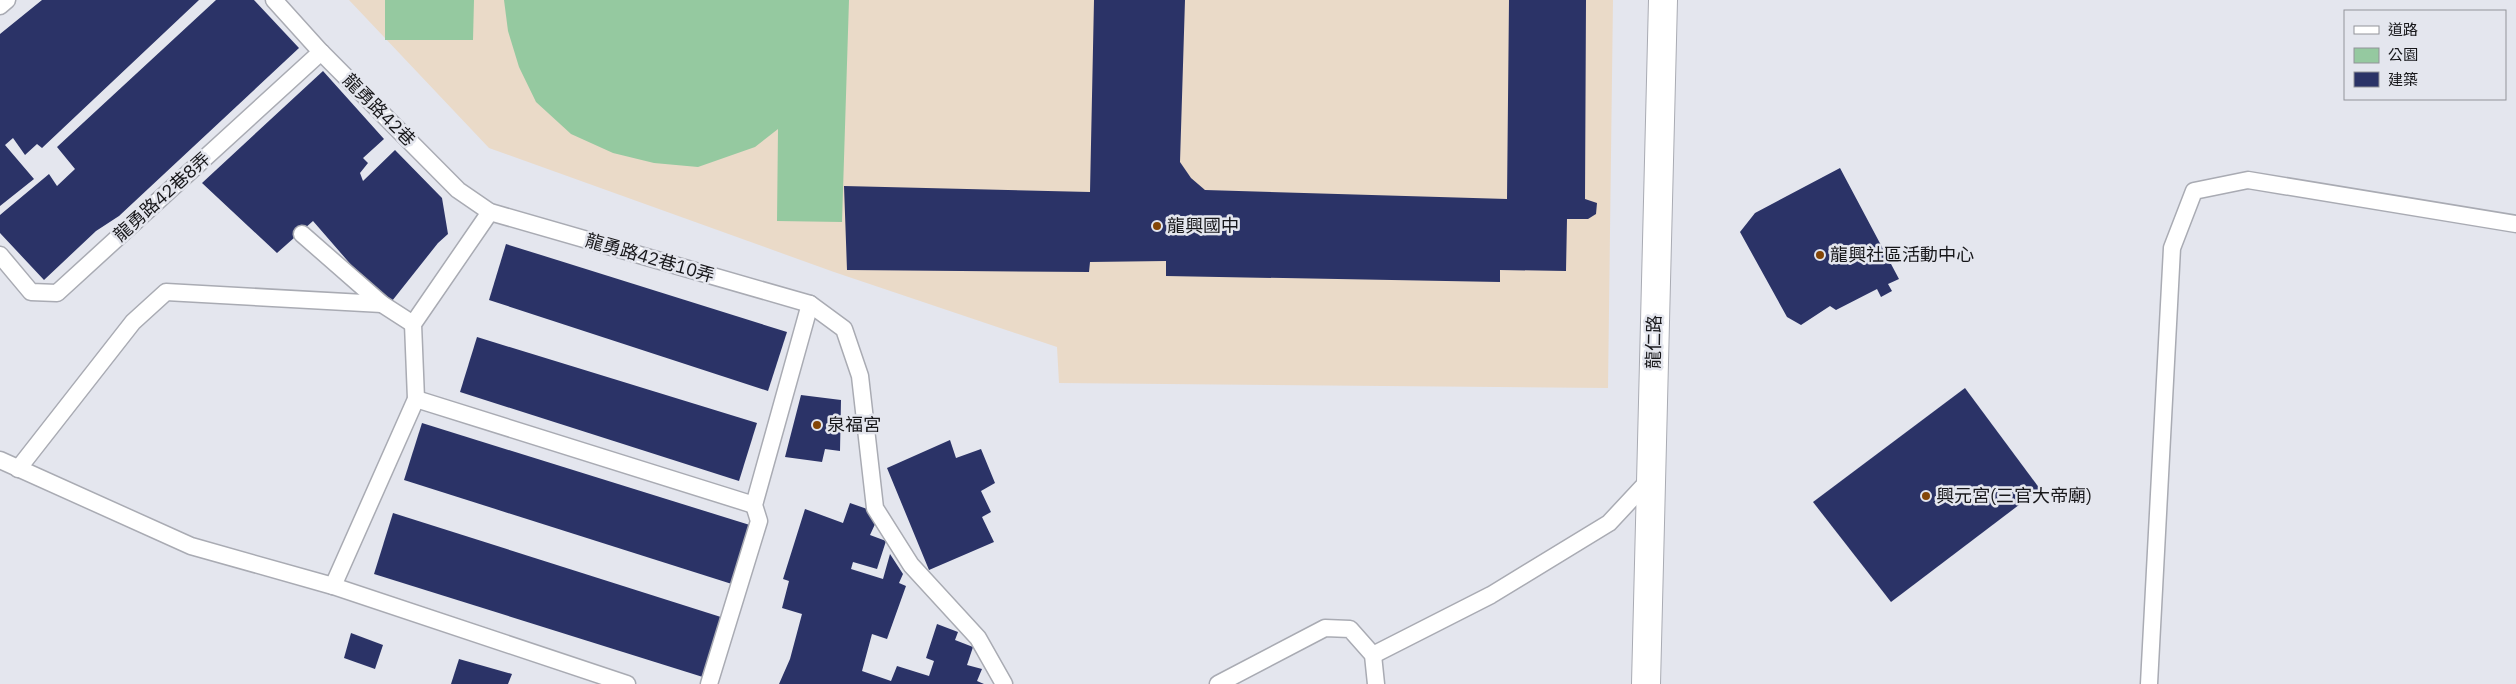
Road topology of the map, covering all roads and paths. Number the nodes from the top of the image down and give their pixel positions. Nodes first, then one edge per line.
1 (7, 0) edge
2 (274, 0) edge
3 (1663, 0) edge
4 (0, 6) edge
5 (322, 52) junction
6 (490, 212) junction
7 (2516, 224) edge
8 (302, 234) dead end
9 (0, 255) edge
10 (382, 304) junction
11 (810, 304) junction
12 (413, 324) junction
13 (416, 399) junction
14 (0, 460) edge
15 (18, 470) junction
16 (1651, 478) junction
17 (754, 505) junction
18 (333, 586) junction
19 (1373, 656) junction
20 (627, 684) edge
21 (709, 684) edge
22 (1004, 684) edge
23 (1218, 684) edge
24 (1376, 684) edge
25 (1646, 684) edge
26 (2149, 684) edge

1 - 4 lane
2 - 5 lane, 龍勇路42巷
3 - 16 street, 龍仁路
5 - 6 lane, 龍勇路42巷
5 - 9 lane, 龍勇路42巷8弄
6 - 11 lane, 龍勇路42巷10弄
6 - 12 lane
7 - 26 lane
8 - 10 lane
10 - 12 lane
10 - 15 lane
11 - 17 lane
11 - 22 lane
12 - 13 lane
13 - 17 lane
13 - 18 lane
14 - 15 lane
15 - 18 lane
16 - 19 lane
16 - 25 street, 龍仁路
17 - 21 lane
18 - 20 lane
19 - 23 lane
19 - 24 lane

